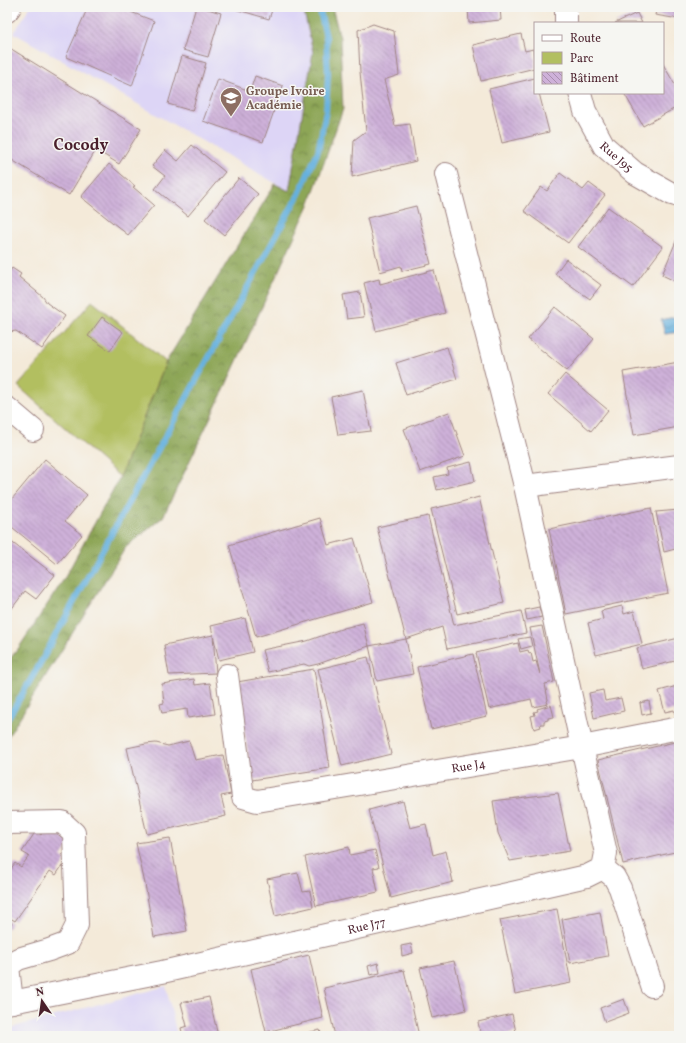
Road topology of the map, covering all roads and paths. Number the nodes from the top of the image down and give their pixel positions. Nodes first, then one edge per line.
1 (10, 7) edge
2 (566, 7) edge
3 (7, 10) edge
4 (566, 22) edge
5 (580, 94) edge
6 (446, 174) dead end
7 (679, 196) edge
8 (7, 408) edge
9 (33, 430) dead end
10 (679, 466) edge
11 (525, 486) junction
12 (227, 675) dead end
13 (679, 728) edge
14 (582, 747) junction
15 (7, 823) edge
16 (603, 868) junction
17 (652, 986) dead end
18 (9, 1003) edge

1 - 3 street
2 - 4 street
5 - 7 street, Rue J95
6 - 11 street
8 - 9 street
10 - 11 street
11 - 14 street
12 - 14 street, Rue J4
13 - 14 street, Rue J4
14 - 16 street
15 - 18 street
16 - 17 street
16 - 18 street, Rue J77

